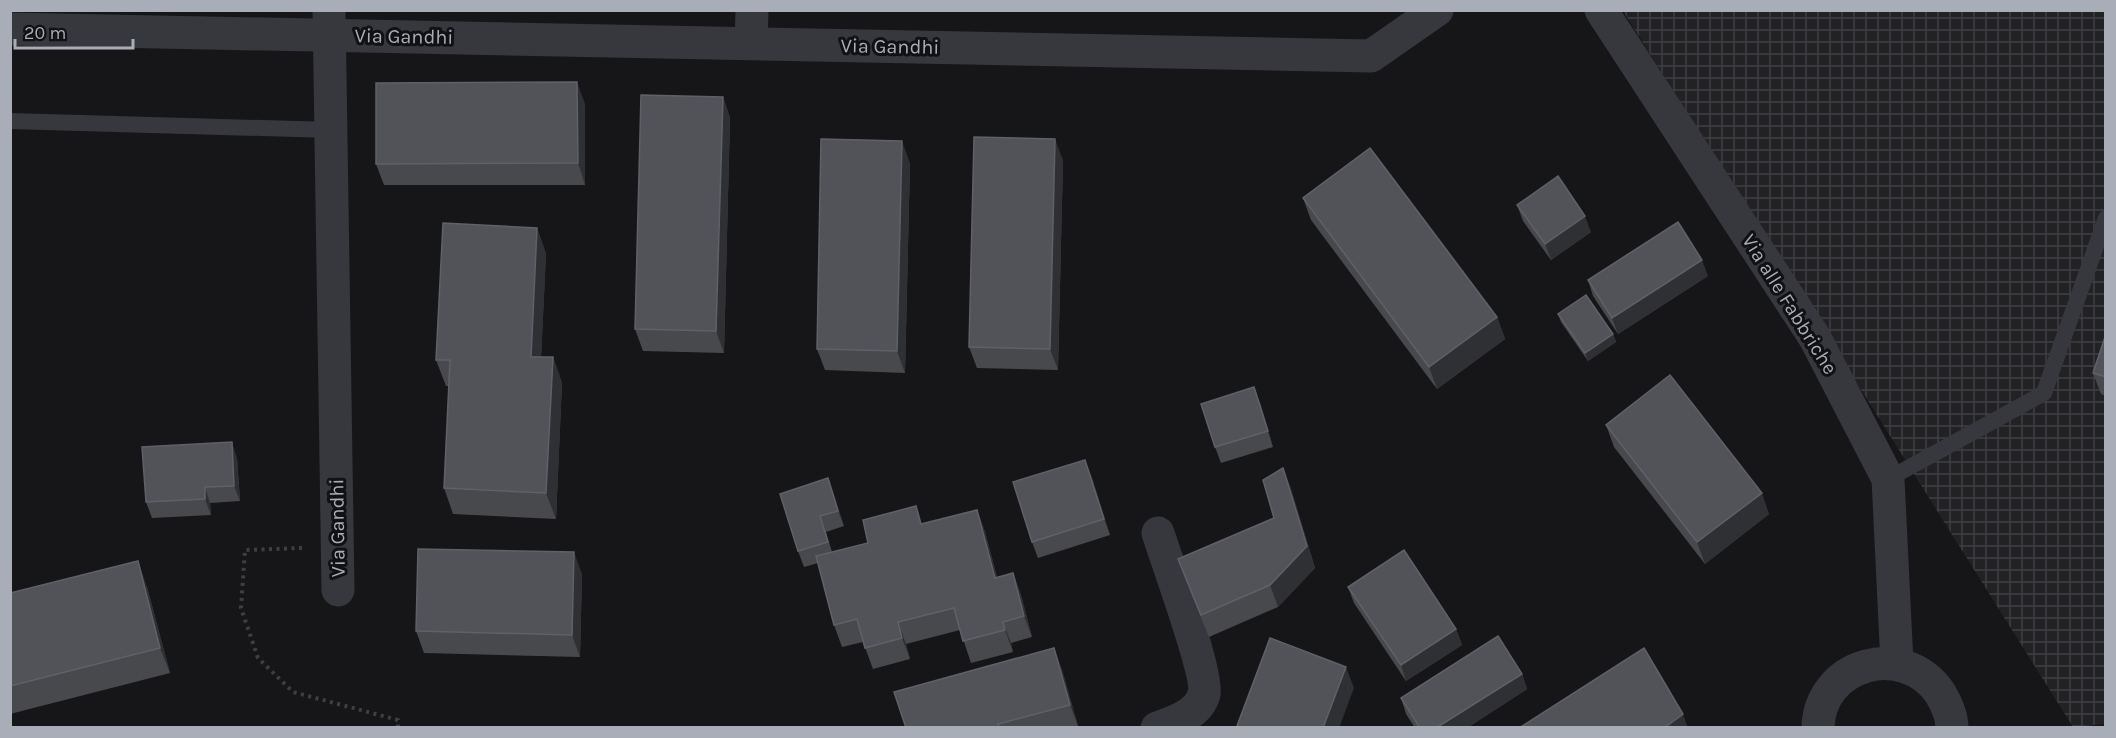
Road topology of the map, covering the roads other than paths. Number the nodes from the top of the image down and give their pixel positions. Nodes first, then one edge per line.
1 (752, 10) edge
2 (1437, 10) edge
3 (1601, 10) edge
4 (329, 22) edge
5 (10, 29) edge
6 (751, 43) junction
7 (10, 121) edge
8 (331, 130) junction
9 (2106, 218) edge
10 (1888, 479) junction
11 (1158, 533) dead end
12 (338, 590) dead end
13 (1897, 664) junction
14 (1157, 728) edge
15 (1818, 728) edge
16 (1952, 728) edge

1 - 6 street
2 - 6 street, Via Gandhi
3 - 10 street, Via alle Fabbriche
4 - 5 street, Via Gandhi
4 - 6 street, Via Gandhi
4 - 8 street, Via Gandhi
7 - 8 lane
8 - 12 street, Via Gandhi
9 - 10 lane
10 - 13 street, Via alle Fabbriche
11 - 14 street
13 - 15 street
13 - 16 street

